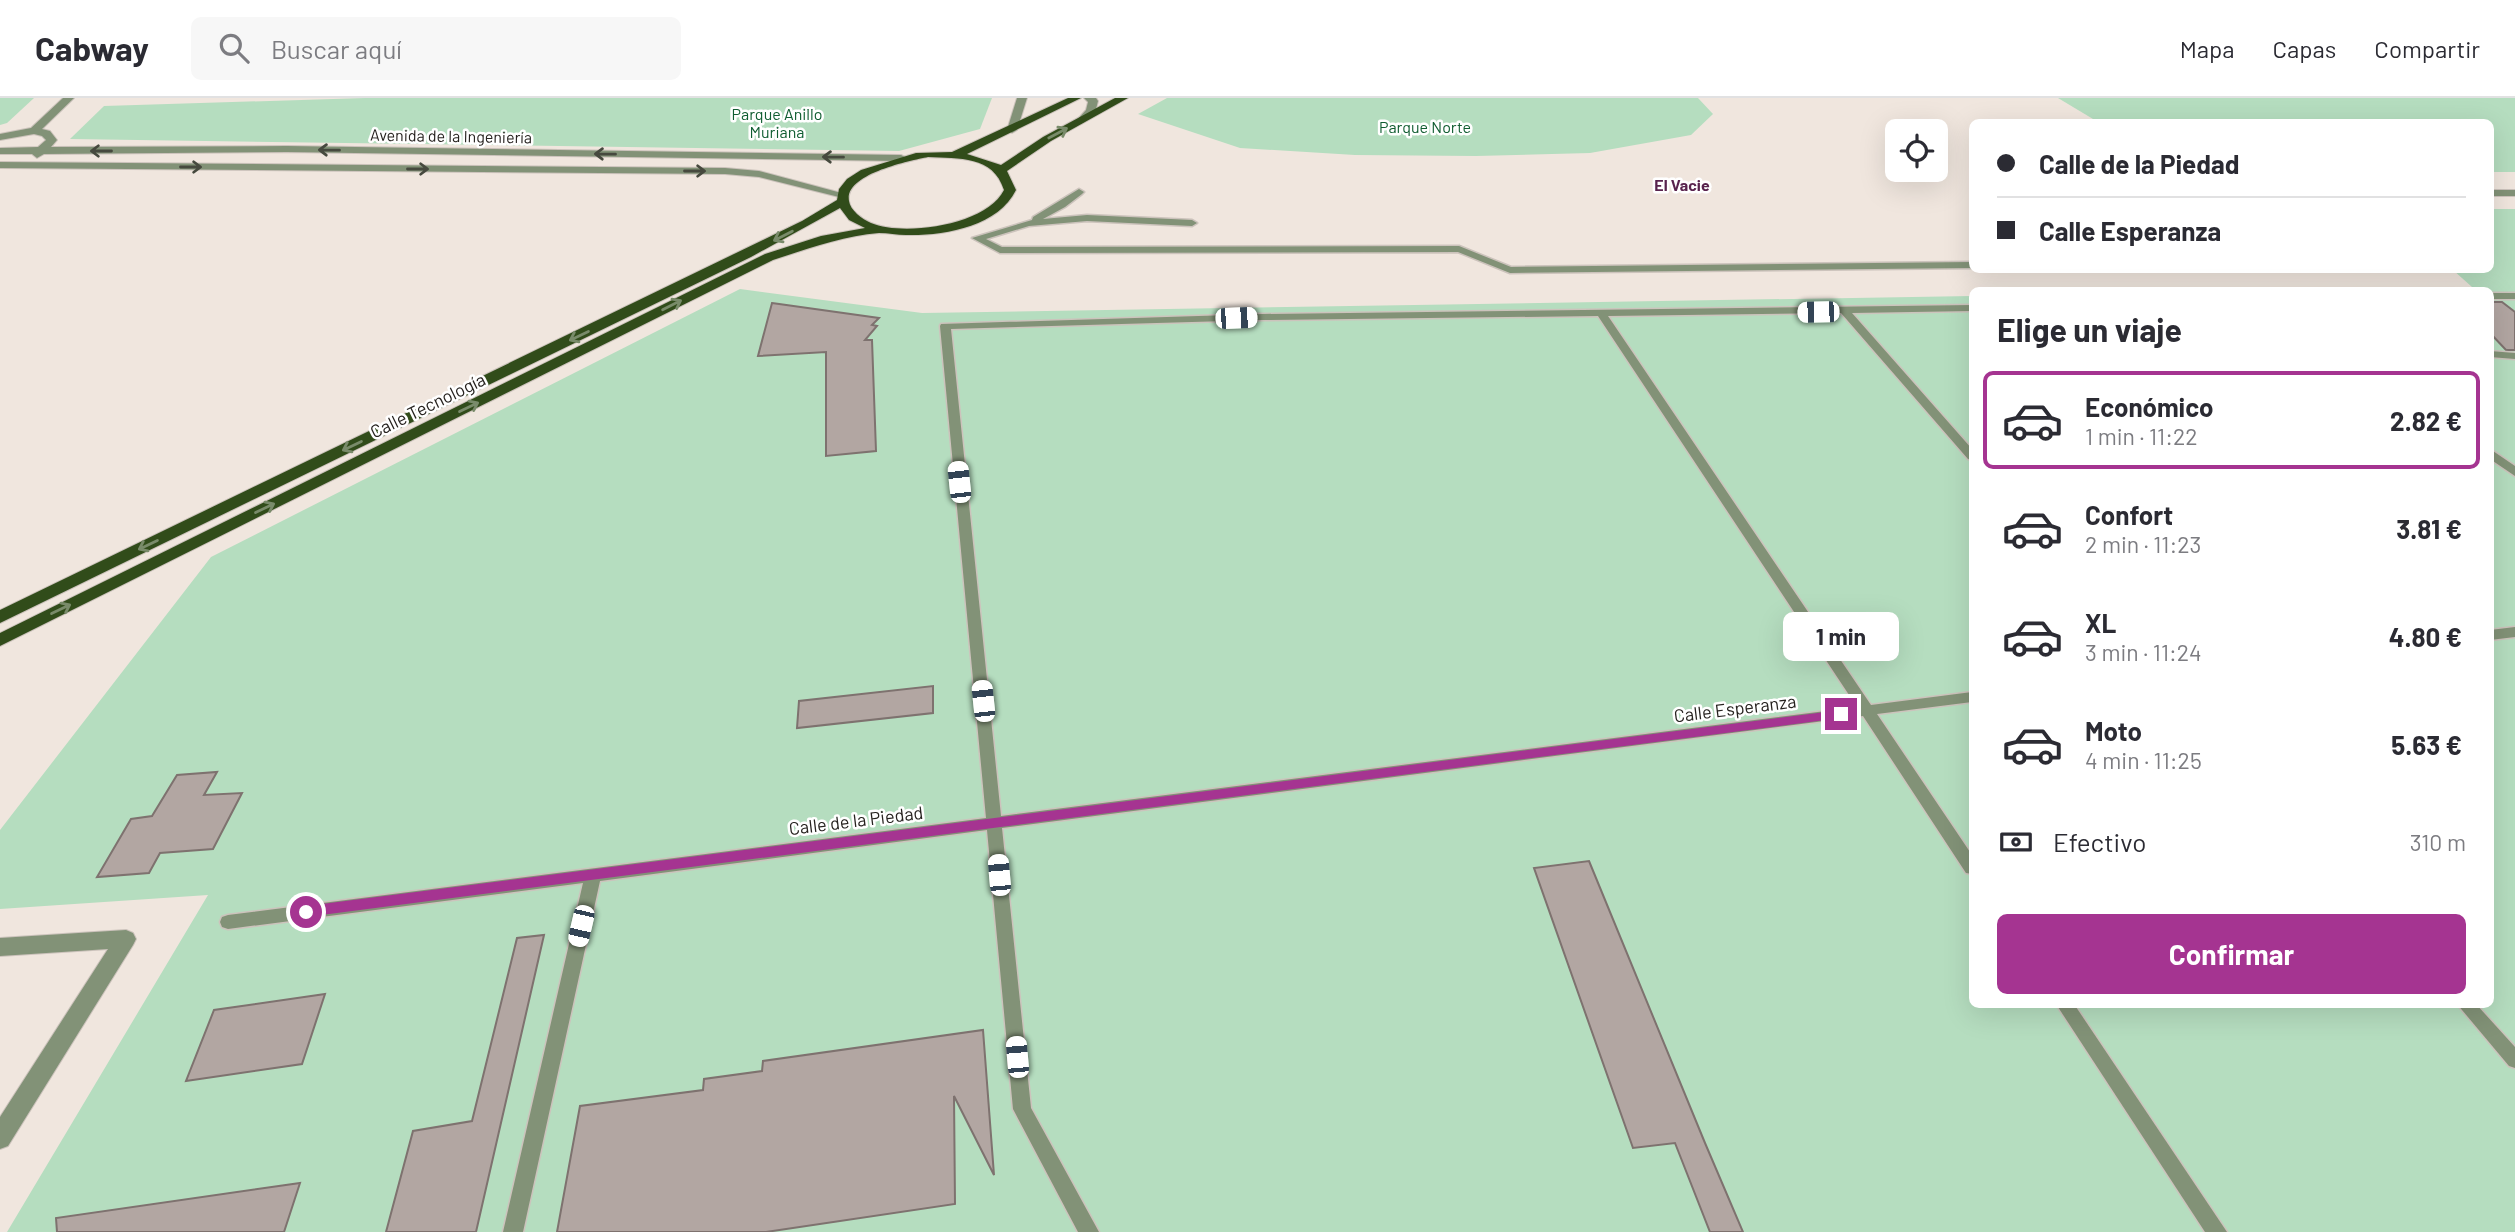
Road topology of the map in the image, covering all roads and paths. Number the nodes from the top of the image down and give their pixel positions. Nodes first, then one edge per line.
1 (69, 98) edge
2 (1022, 98) edge
3 (1076, 98) edge
4 (1089, 98) edge
5 (1123, 98) edge
6 (1081, 121) junction
7 (1012, 130) junction
8 (34, 131) junction
9 (0, 137) edge
10 (0, 151) edge
11 (44, 151) junction
12 (955, 155) junction
13 (901, 158) junction
14 (0, 165) edge
15 (21, 165) junction
16 (1001, 170) junction
17 (0, 173) edge
18 (1080, 192) dead end
19 (2494, 193) edge
20 (2515, 193) edge
21 (843, 198) junction
22 (1192, 222) dead end
23 (1028, 223) junction
24 (882, 229) junction
25 (1969, 265) edge
26 (2494, 296) edge
27 (2515, 296) edge
28 (1969, 308) edge
29 (1845, 311) junction
30 (1602, 314) junction
31 (2494, 355) edge
32 (2512, 357) edge
33 (1969, 453) edge
34 (2494, 456) edge
35 (2515, 472) edge
36 (0, 617) edge
37 (2515, 632) edge
38 (2494, 635) edge
39 (0, 640) edge
40 (1969, 697) edge
41 (1867, 711) junction
42 (1489, 760) joint
43 (994, 823) junction
44 (1969, 864) edge
45 (593, 875) junction
46 (228, 922) dead end
47 (0, 947) edge
48 (2067, 1008) edge
49 (2469, 1008) edge
50 (2515, 1060) edge
51 (0, 1138) edge
52 (513, 1232) edge
53 (1089, 1232) edge
54 (2217, 1232) edge

1 - 8 street
2 - 7 street
3 - 7 main road
4 - 6 street
5 - 6 main road
16 -> 6 main road
7 - 12 main road
8 - 9 street
8 - 11 street
10 - 11 street, Avenida de la Ingeniería
13 -> 11 street, Avenida de la Ingeniería
11 - 15 street
12 - 13 main road, Calle Tecnología
12 - 16 main road
13 - 21 main road, Calle Tecnología
14 - 15 street, Avenida de la Ingeniería
15 - 17 street
15 -> 21 street, Avenida de la Ingeniería
16 - 24 main road
18 - 23 lane
19 - 20 street
21 - 24 main road
21 -> 36 main road, Calle Tecnología
22 - 23 lane
23 - 25 lane
39 -> 24 main road, Calle Tecnología
26 - 27 lane
28 - 29 lane
29 - 30 lane
29 - 33 lane
30 - 41 lane
30 - 43 lane
31 - 32 lane
34 - 35 lane
37 - 38 lane
40 - 41 lane, Calle Esperanza
41 - 42 lane, Calle Esperanza
41 - 44 lane
42 - 43 lane, Calle de la Piedad
43 - 45 lane, Calle de la Piedad
43 - 53 lane
45 - 46 lane, Calle de la Piedad
45 - 52 lane
47 - 51 street
48 - 54 lane
49 - 50 lane

